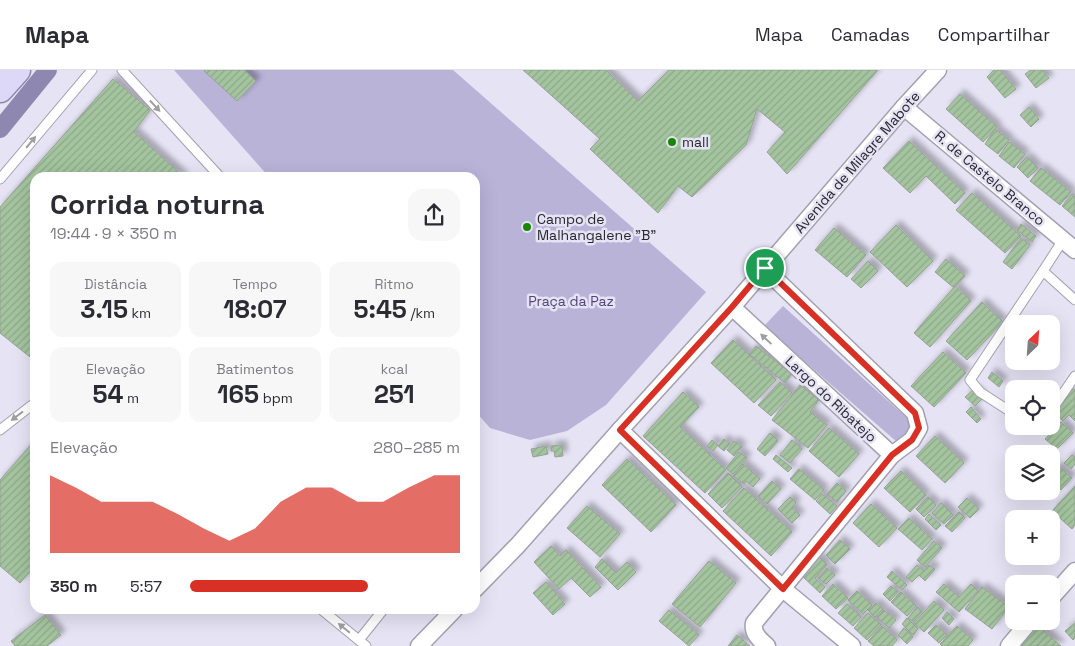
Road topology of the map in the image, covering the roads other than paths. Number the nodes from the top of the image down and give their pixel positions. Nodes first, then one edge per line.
1 (17, 70) edge
2 (92, 70) edge
3 (122, 70) edge
4 (938, 70) edge
5 (0, 89) edge
6 (904, 106) junction
7 (216, 172) edge
8 (0, 179) edge
9 (1069, 245) edge
10 (765, 268) junction
11 (1043, 271) junction
12 (1075, 300) edge
13 (732, 307) junction
14 (1075, 376) edge
15 (1060, 398) edge
16 (30, 407) edge
17 (1005, 408) edge
18 (0, 430) edge
19 (620, 430) junction
20 (892, 455) junction
21 (1075, 571) edge
22 (480, 584) edge
23 (1060, 588) edge
24 (783, 589) junction
25 (327, 614) edge
26 (380, 614) edge
27 (450, 614) edge
28 (1022, 630) edge
29 (834, 641) edge
30 (362, 643) edge
31 (419, 646) edge
32 (767, 646) edge
33 (852, 646) edge
34 (1009, 646) edge

1 - 5 main road
8 -> 2 lane
3 -> 7 lane
4 - 6 street, Avenida de Milagre Mabote
6 - 9 street, R. de Castelo Branco
6 - 10 street, Avenida de Milagre Mabote
9 - 11 lane
10 - 13 street, Avenida de Milagre Mabote
10 - 20 street
11 - 12 lane
11 - 17 lane
13 - 19 street, Avenida de Milagre Mabote
20 -> 13 street, Largo do Ribatejo
14 - 15 lane
16 -> 18 lane
19 - 22 street, Avenida de Milagre Mabote
19 - 24 street
20 - 24 street
21 - 23 street
24 - 29 street
24 - 32 street
30 -> 25 lane
26 - 30 lane
27 - 31 street
28 - 34 street
29 - 33 street

